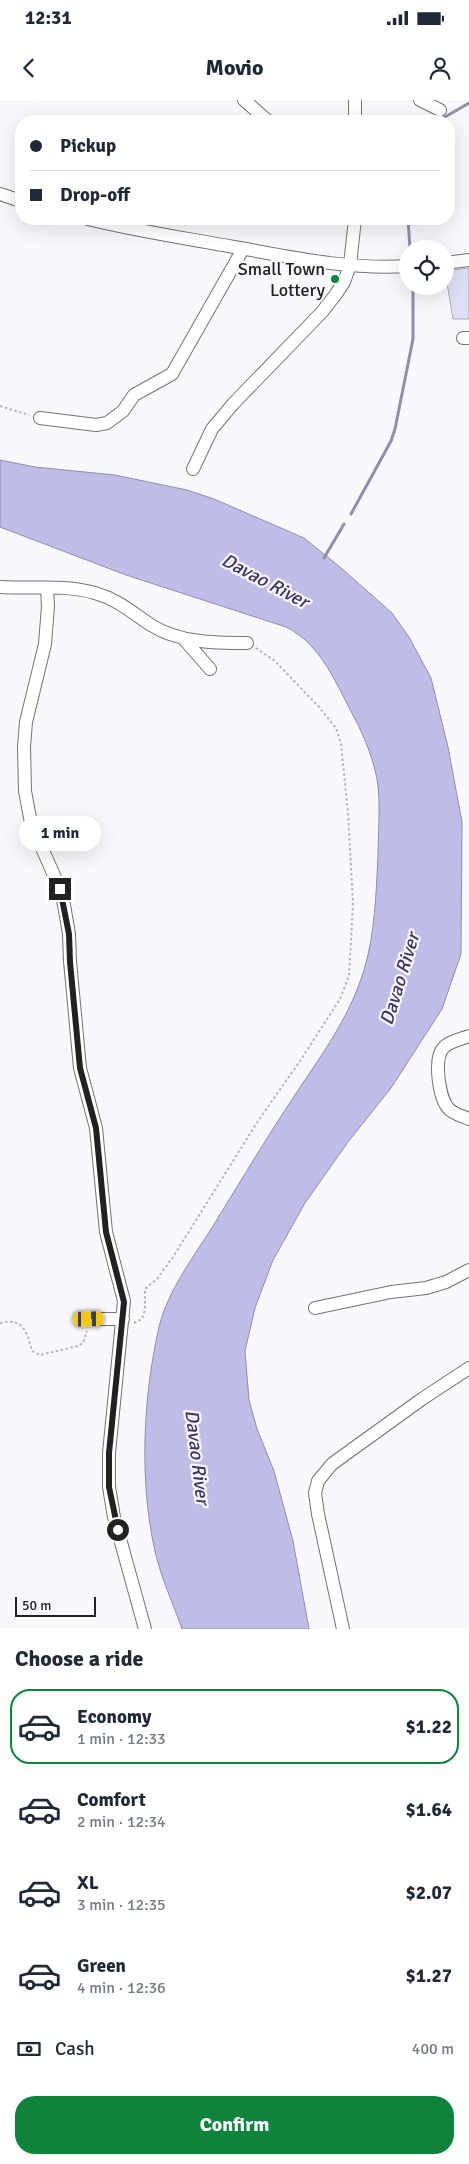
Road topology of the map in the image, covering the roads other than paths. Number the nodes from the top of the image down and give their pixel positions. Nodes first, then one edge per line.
1 (244, 100) edge
2 (355, 100) edge
3 (420, 100) edge
4 (440, 110) dead end
5 (261, 115) edge
6 (355, 115) edge
7 (0, 194) edge
8 (15, 199) edge
9 (120, 225) edge
10 (353, 225) edge
11 (243, 248) junction
12 (469, 260) edge
13 (454, 261) edge
14 (350, 265) junction
15 (399, 266) edge
16 (40, 418) road end
17 (193, 469) dead end
18 (0, 588) edge
19 (47, 588) junction
20 (183, 638) junction
21 (248, 642) road end
22 (210, 669) dead end
23 (469, 1036) edge
24 (469, 1119) edge
25 (469, 1270) edge
26 (315, 1308) dead end
27 (89, 1319) road end
28 (122, 1323) junction
29 (469, 1368) edge
30 (145, 1629) edge
31 (343, 1629) edge

1 - 5 street
2 - 6 street
3 - 4 street
7 - 8 street
9 - 11 street
10 - 14 street
11 - 14 street
11 - 16 street
12 - 13 street
14 - 15 street
14 - 17 street
18 - 19 street
19 - 20 street
19 - 28 street
20 - 21 street
20 - 22 street
23 - 24 street
25 - 26 street
27 - 28 street
28 - 30 street
29 - 31 street

